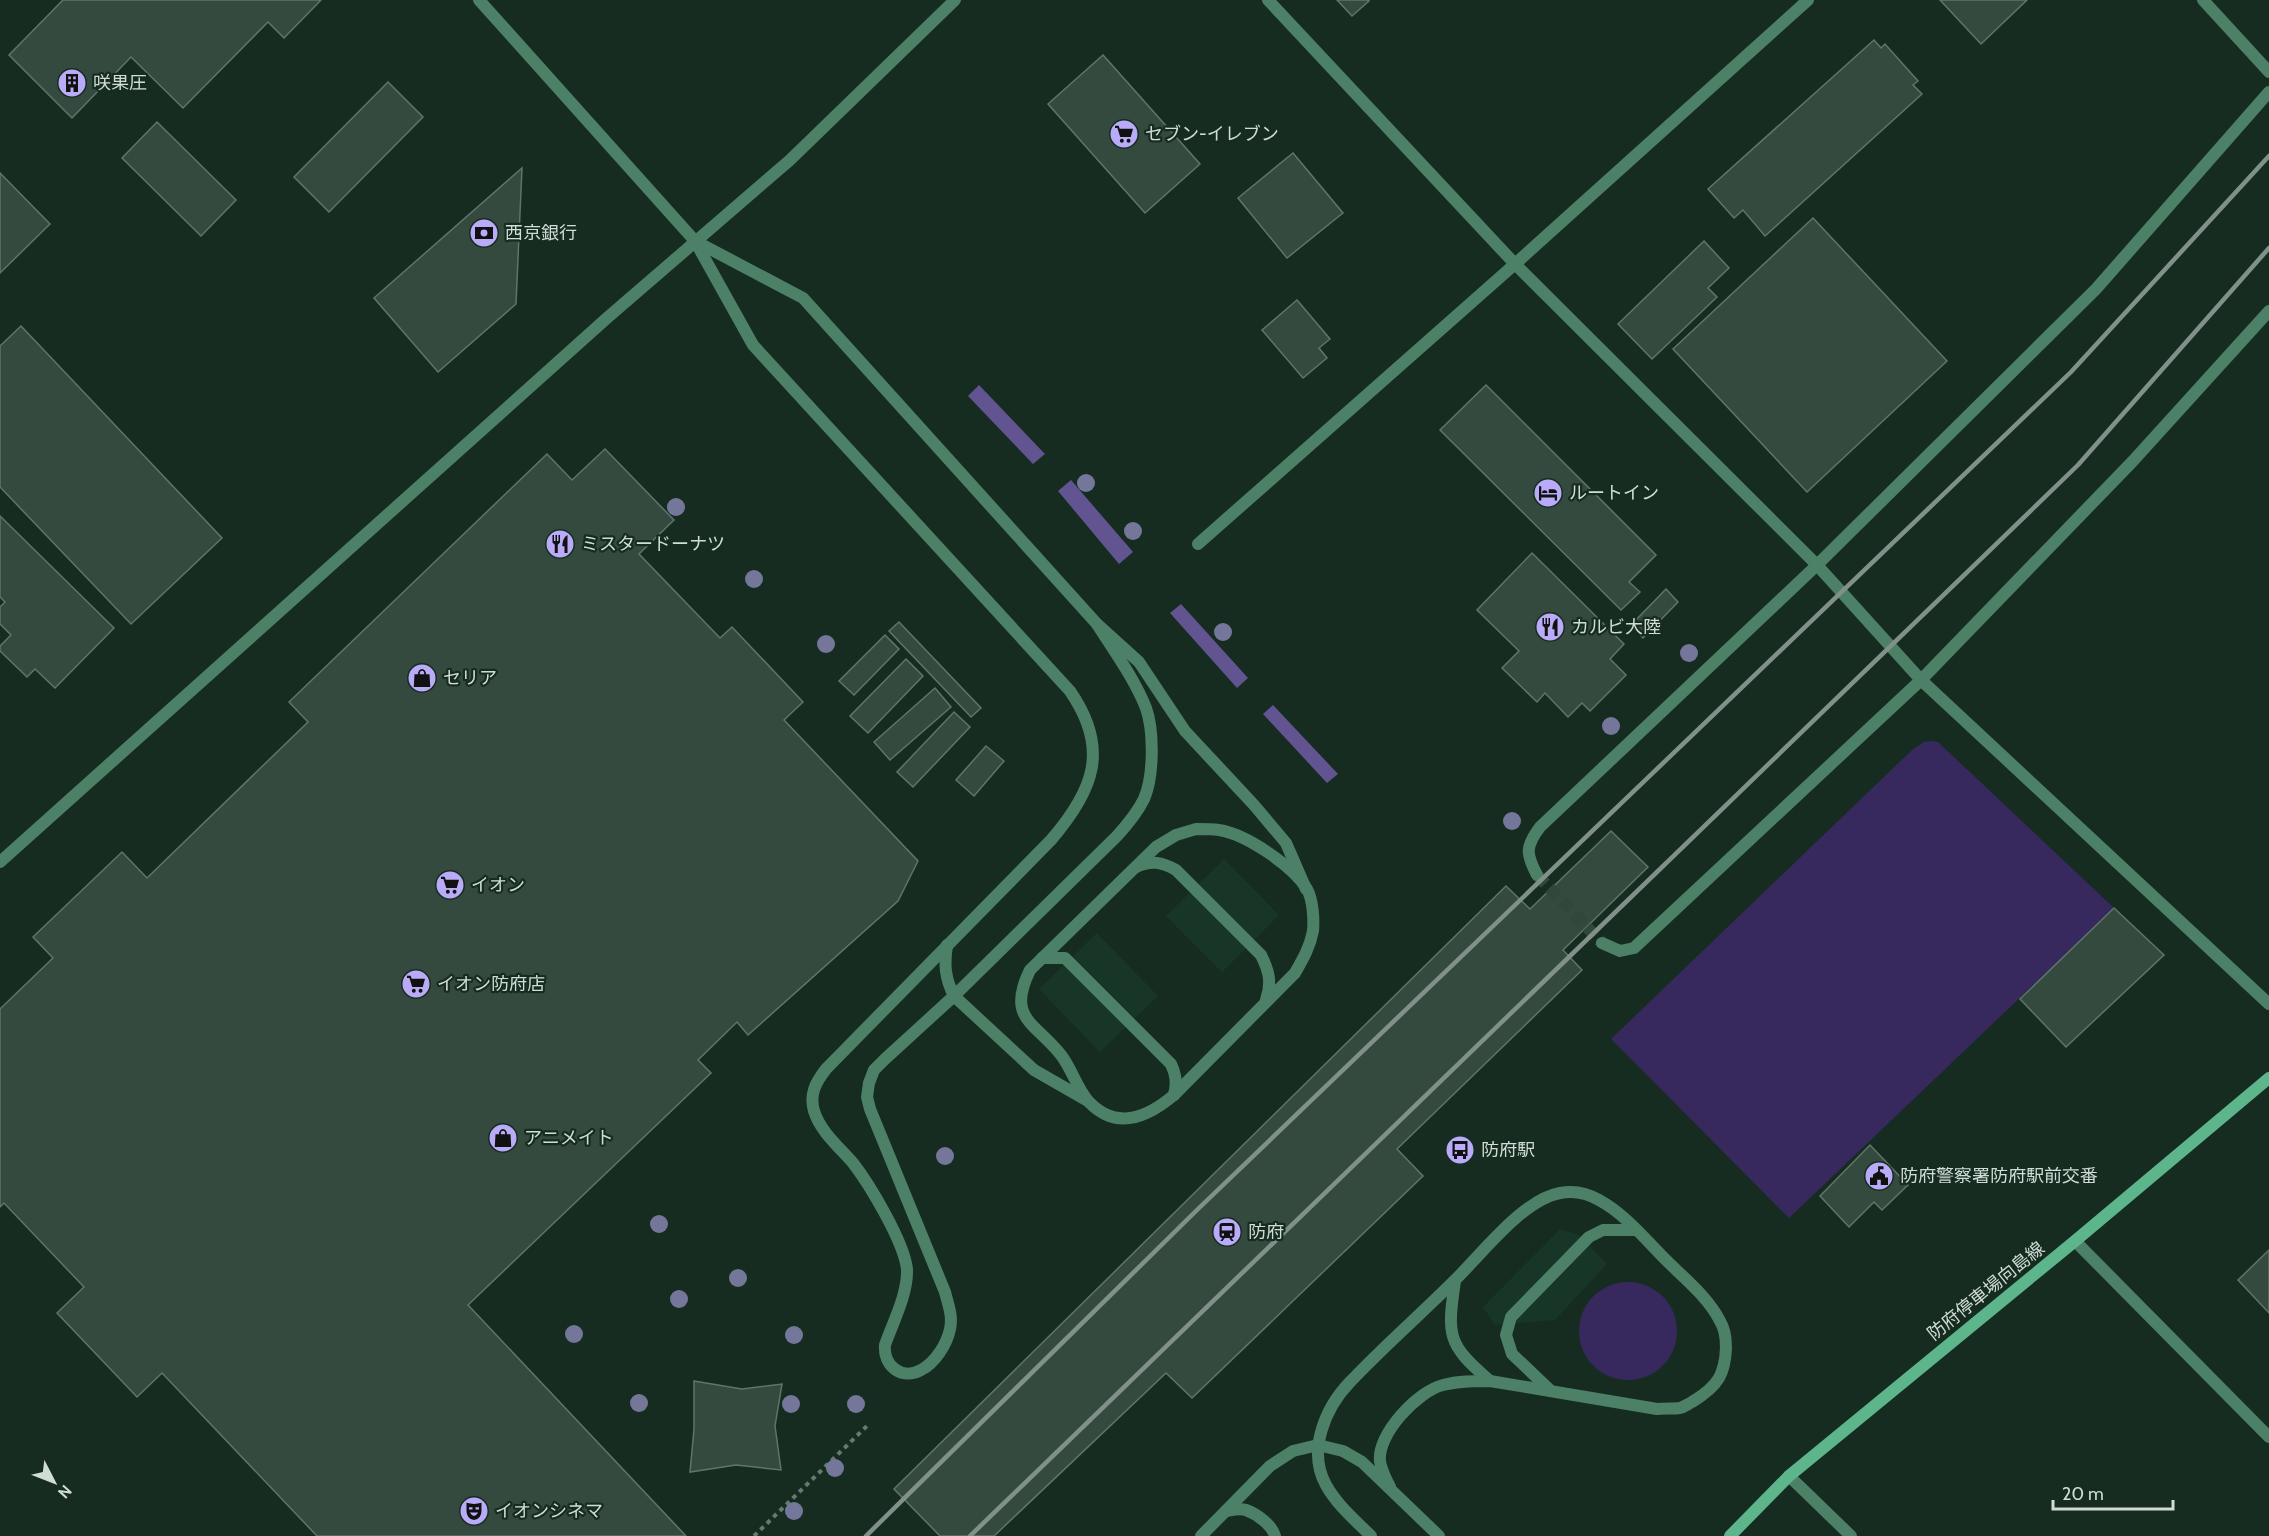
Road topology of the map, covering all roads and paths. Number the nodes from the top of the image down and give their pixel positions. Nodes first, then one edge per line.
1 (479, 0) edge
2 (955, 0) edge
3 (1268, 0) edge
4 (1808, 0) edge
5 (2203, 0) edge
6 (2269, 72) edge
7 (2269, 92) edge
8 (695, 241) junction
9 (1515, 264) junction
10 (2269, 311) edge
11 (1198, 544) dead end
12 (1817, 565) junction
13 (1097, 624) junction
14 (1921, 680) junction
15 (0, 862) edge
16 (1132, 869) junction
17 (1537, 875) tunnel mouth
18 (1306, 889) junction
19 (1602, 943) tunnel mouth
20 (947, 945) junction
21 (1042, 958) junction
22 (954, 996) junction
23 (2269, 1004) edge
24 (1264, 1005) junction
25 (2269, 1078) edge
26 (1174, 1095) junction
27 (1089, 1102) junction
28 (1636, 1230) junction
29 (2075, 1240) junction
30 (1455, 1281) junction
31 (1490, 1381) junction
32 (1552, 1391) junction
33 (868, 1425) dead end
34 (2269, 1437) edge
35 (1318, 1445) junction
36 (1789, 1476) junction
37 (1390, 1487) junction
38 (1226, 1511) junction
39 (754, 1536) edge
40 (1201, 1536) edge
41 (1275, 1536) edge
42 (1371, 1536) edge
43 (1439, 1536) edge
44 (1730, 1536) edge
45 (1851, 1536) edge

1 - 8 street
2 - 8 street
3 - 9 street
4 - 9 street
5 - 6 street
7 - 12 street
8 - 13 street
8 - 15 street
8 - 20 street
9 - 11 street
9 - 12 street
10 - 14 street
12 - 14 street
12 - 17 street
13 - 18 street
13 - 22 street
14 - 19 street
14 - 23 street
16 - 18 street
16 - 21 street
16 - 24 street
18 - 24 street
20 - 22 street
20 - 22 street
21 - 26 street
21 - 27 street
22 - 27 street
24 - 26 street
25 - 29 main road, 防府停車場向島線
26 - 27 street
28 - 30 street
28 - 32 street
28 - 32 street
29 - 34 street
29 - 36 main road, 防府停車場向島線
30 - 31 street
30 - 35 street
31 - 32 street
31 - 37 street
33 - 39 path
35 - 37 street
35 - 38 street
35 - 42 street
36 - 44 main road, 防府停車場向島線
36 - 45 street
37 - 43 street
38 - 40 street
38 - 41 street

